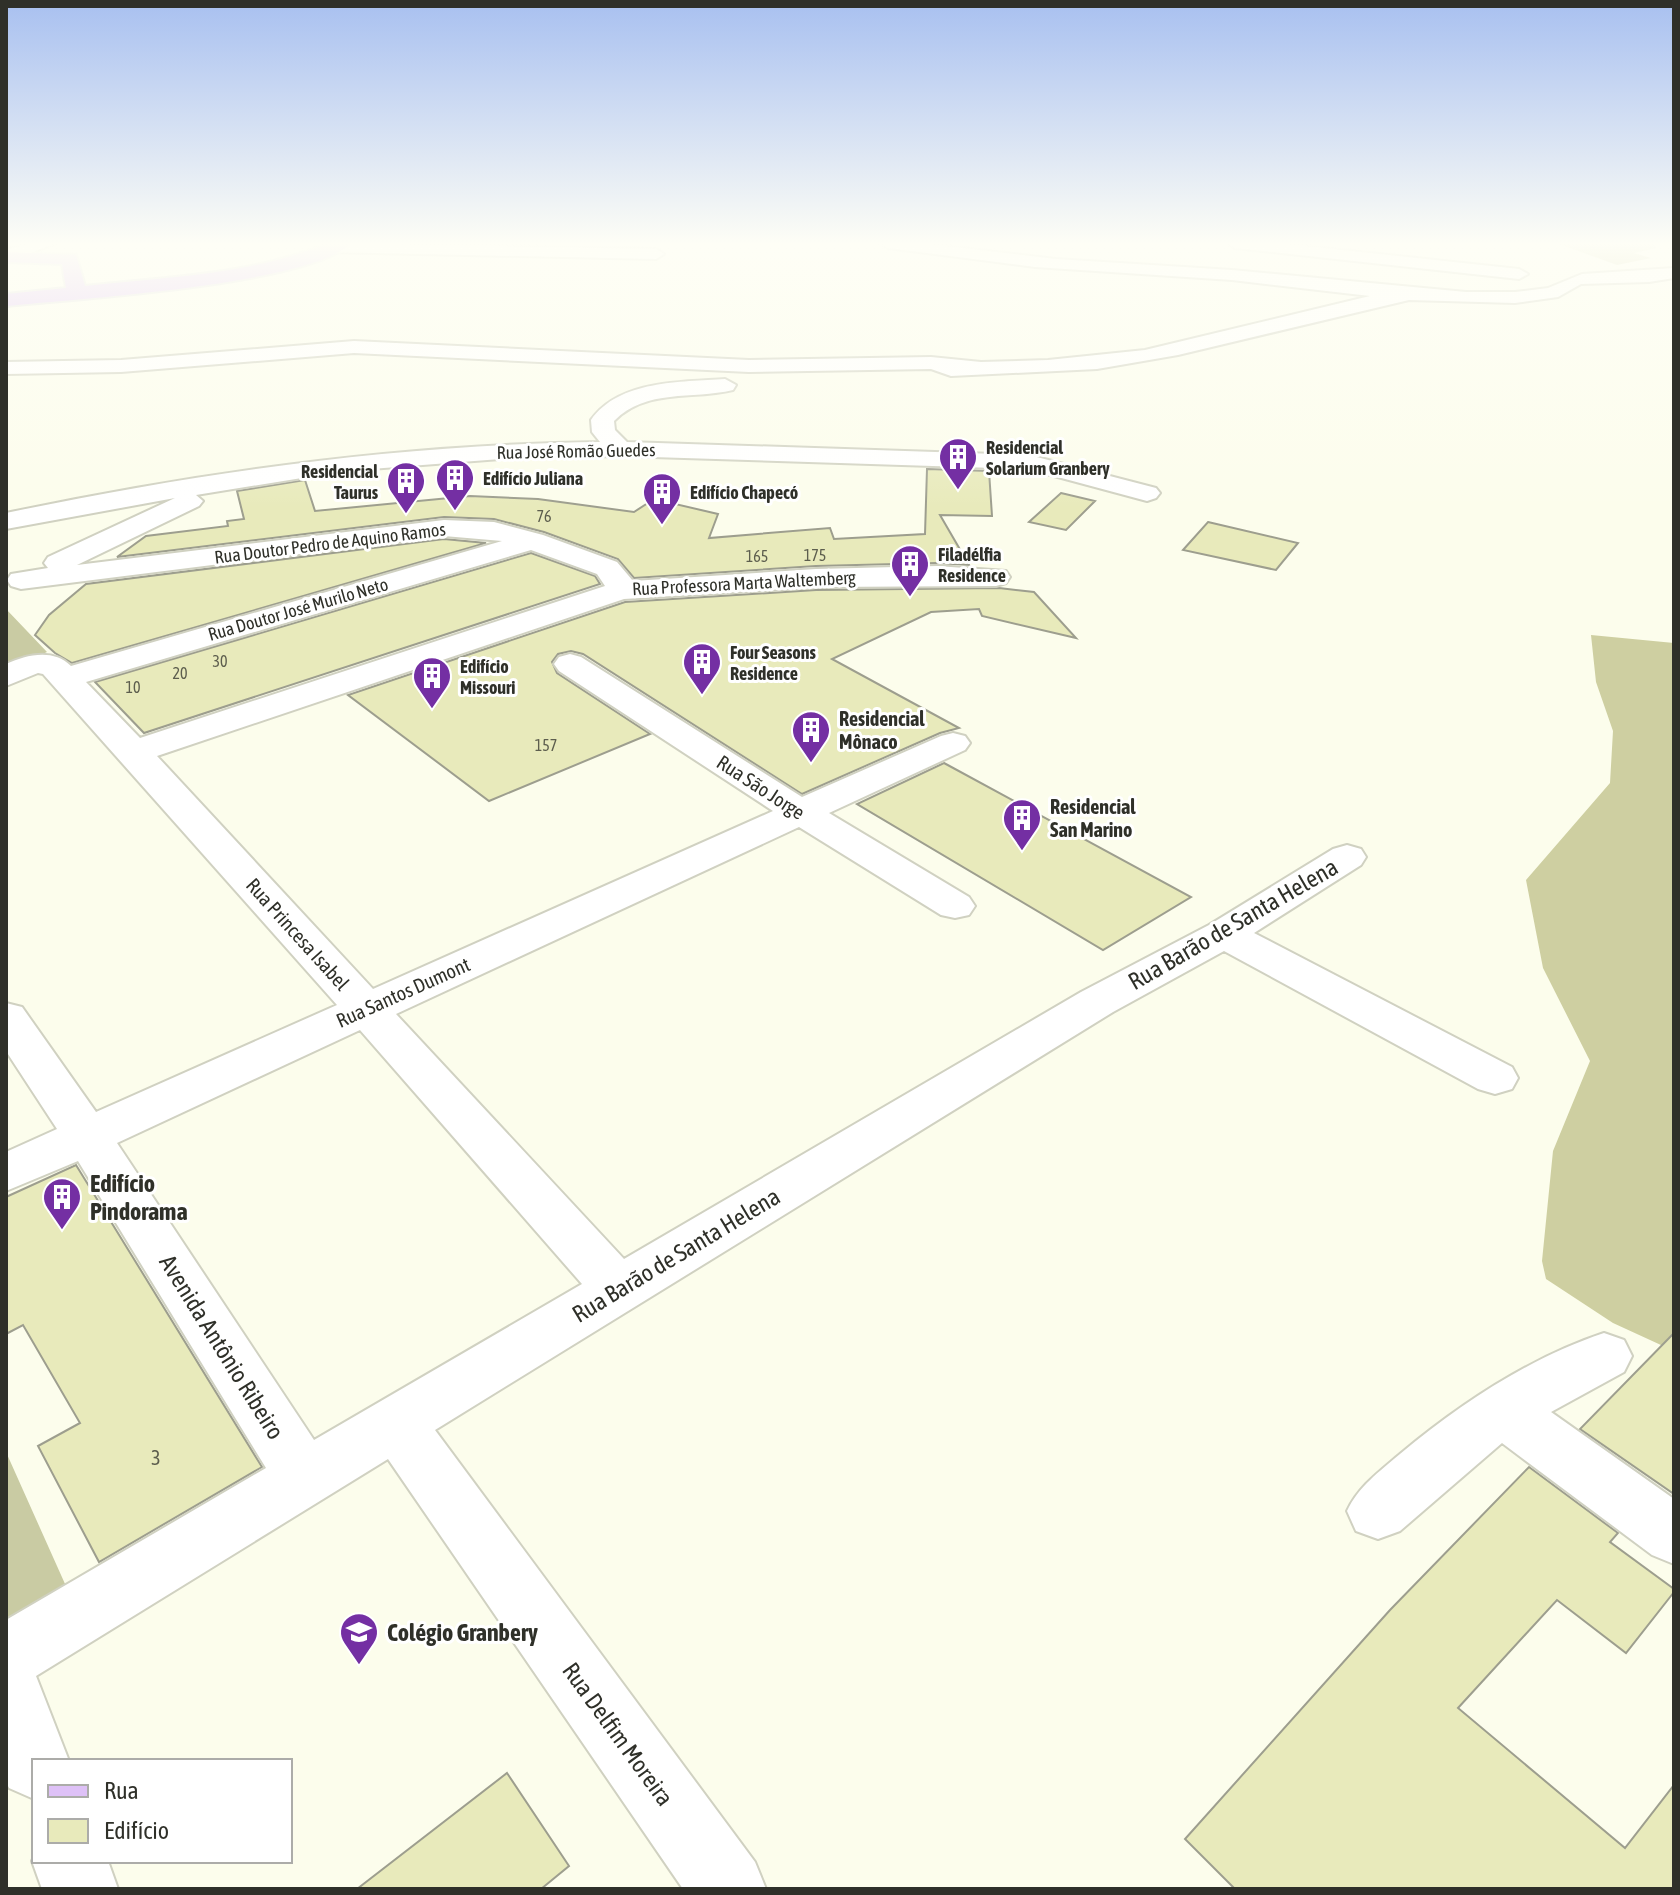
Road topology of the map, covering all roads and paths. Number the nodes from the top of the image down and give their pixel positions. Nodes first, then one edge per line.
1 (1245, 331) edge
2 (6, 368) edge
3 (979, 368) junction
4 (620, 449) junction
5 (227, 484) junction
6 (1147, 493) dead end
7 (6, 521) edge
8 (533, 541) junction
9 (996, 577) dead end
10 (13, 583) edge
11 (621, 590) junction
12 (570, 664) dead end
13 (20, 670) edge
14 (64, 678) junction
15 (953, 743) dead end
16 (134, 752) junction
17 (800, 812) junction
18 (1347, 857) dead end
19 (955, 906) dead end
20 (1224, 934) junction
21 (366, 1009) junction
22 (6, 1017) edge
23 (1495, 1078) dead end
24 (87, 1136) junction
25 (6, 1173) edge
26 (619, 1289) junction
27 (1604, 1356) dead end
28 (1502, 1410) junction
29 (396, 1423) junction
30 (305, 1478) junction
31 (1378, 1511) dead end
32 (1674, 1535) edge
33 (6, 1657) edge
34 (6, 1686) edge
35 (33, 1759) edge
36 (71, 1863) edge
37 (80, 1889) edge
38 (728, 1889) edge

1 - 3 street
2 - 3 street
3 - 4 street
4 - 5 street, Rua José Romão Guedes
4 - 6 street, Rua José Romão Guedes
5 - 7 street, Rua José Romão Guedes
5 - 10 street
8 - 10 street, Rua Doutor Pedro de Aquino Ramos
8 - 11 street, Rua Doutor Pedro de Aquino Ramos
8 - 14 street, Rua Doutor José Murilo Neto
9 - 11 street, Rua Professora Marta Waltemberg
11 - 16 street, Rua Professora Marta Waltemberg
12 - 17 street, Rua São Jorge
13 - 14 street, Rua Princesa Isabel
14 - 16 street, Rua Princesa Isabel
15 - 17 street, Rua Santos Dumont
16 - 21 street, Rua Princesa Isabel
17 - 19 street, Rua São Jorge
17 - 21 street, Rua Santos Dumont
18 - 20 street, Rua Barão de Santa Helena
20 - 23 street
20 - 26 street, Rua Barão de Santa Helena
21 - 24 street, Rua Santos Dumont
21 - 26 street, Rua Princesa Isabel
22 - 24 street, Avenida Antônio Ribeiro
24 - 25 street, Rua Santos Dumont
24 - 30 street, Avenida Antônio Ribeiro
26 - 29 street, Rua Barão de Santa Helena
27 - 28 street
28 - 31 street
28 - 32 street
29 - 30 street, Rua Barão de Santa Helena
29 - 38 street, Rua Delfim Moreira
30 - 33 street, Rua Barão de Santa Helena
34 - 35 street
36 - 37 street

